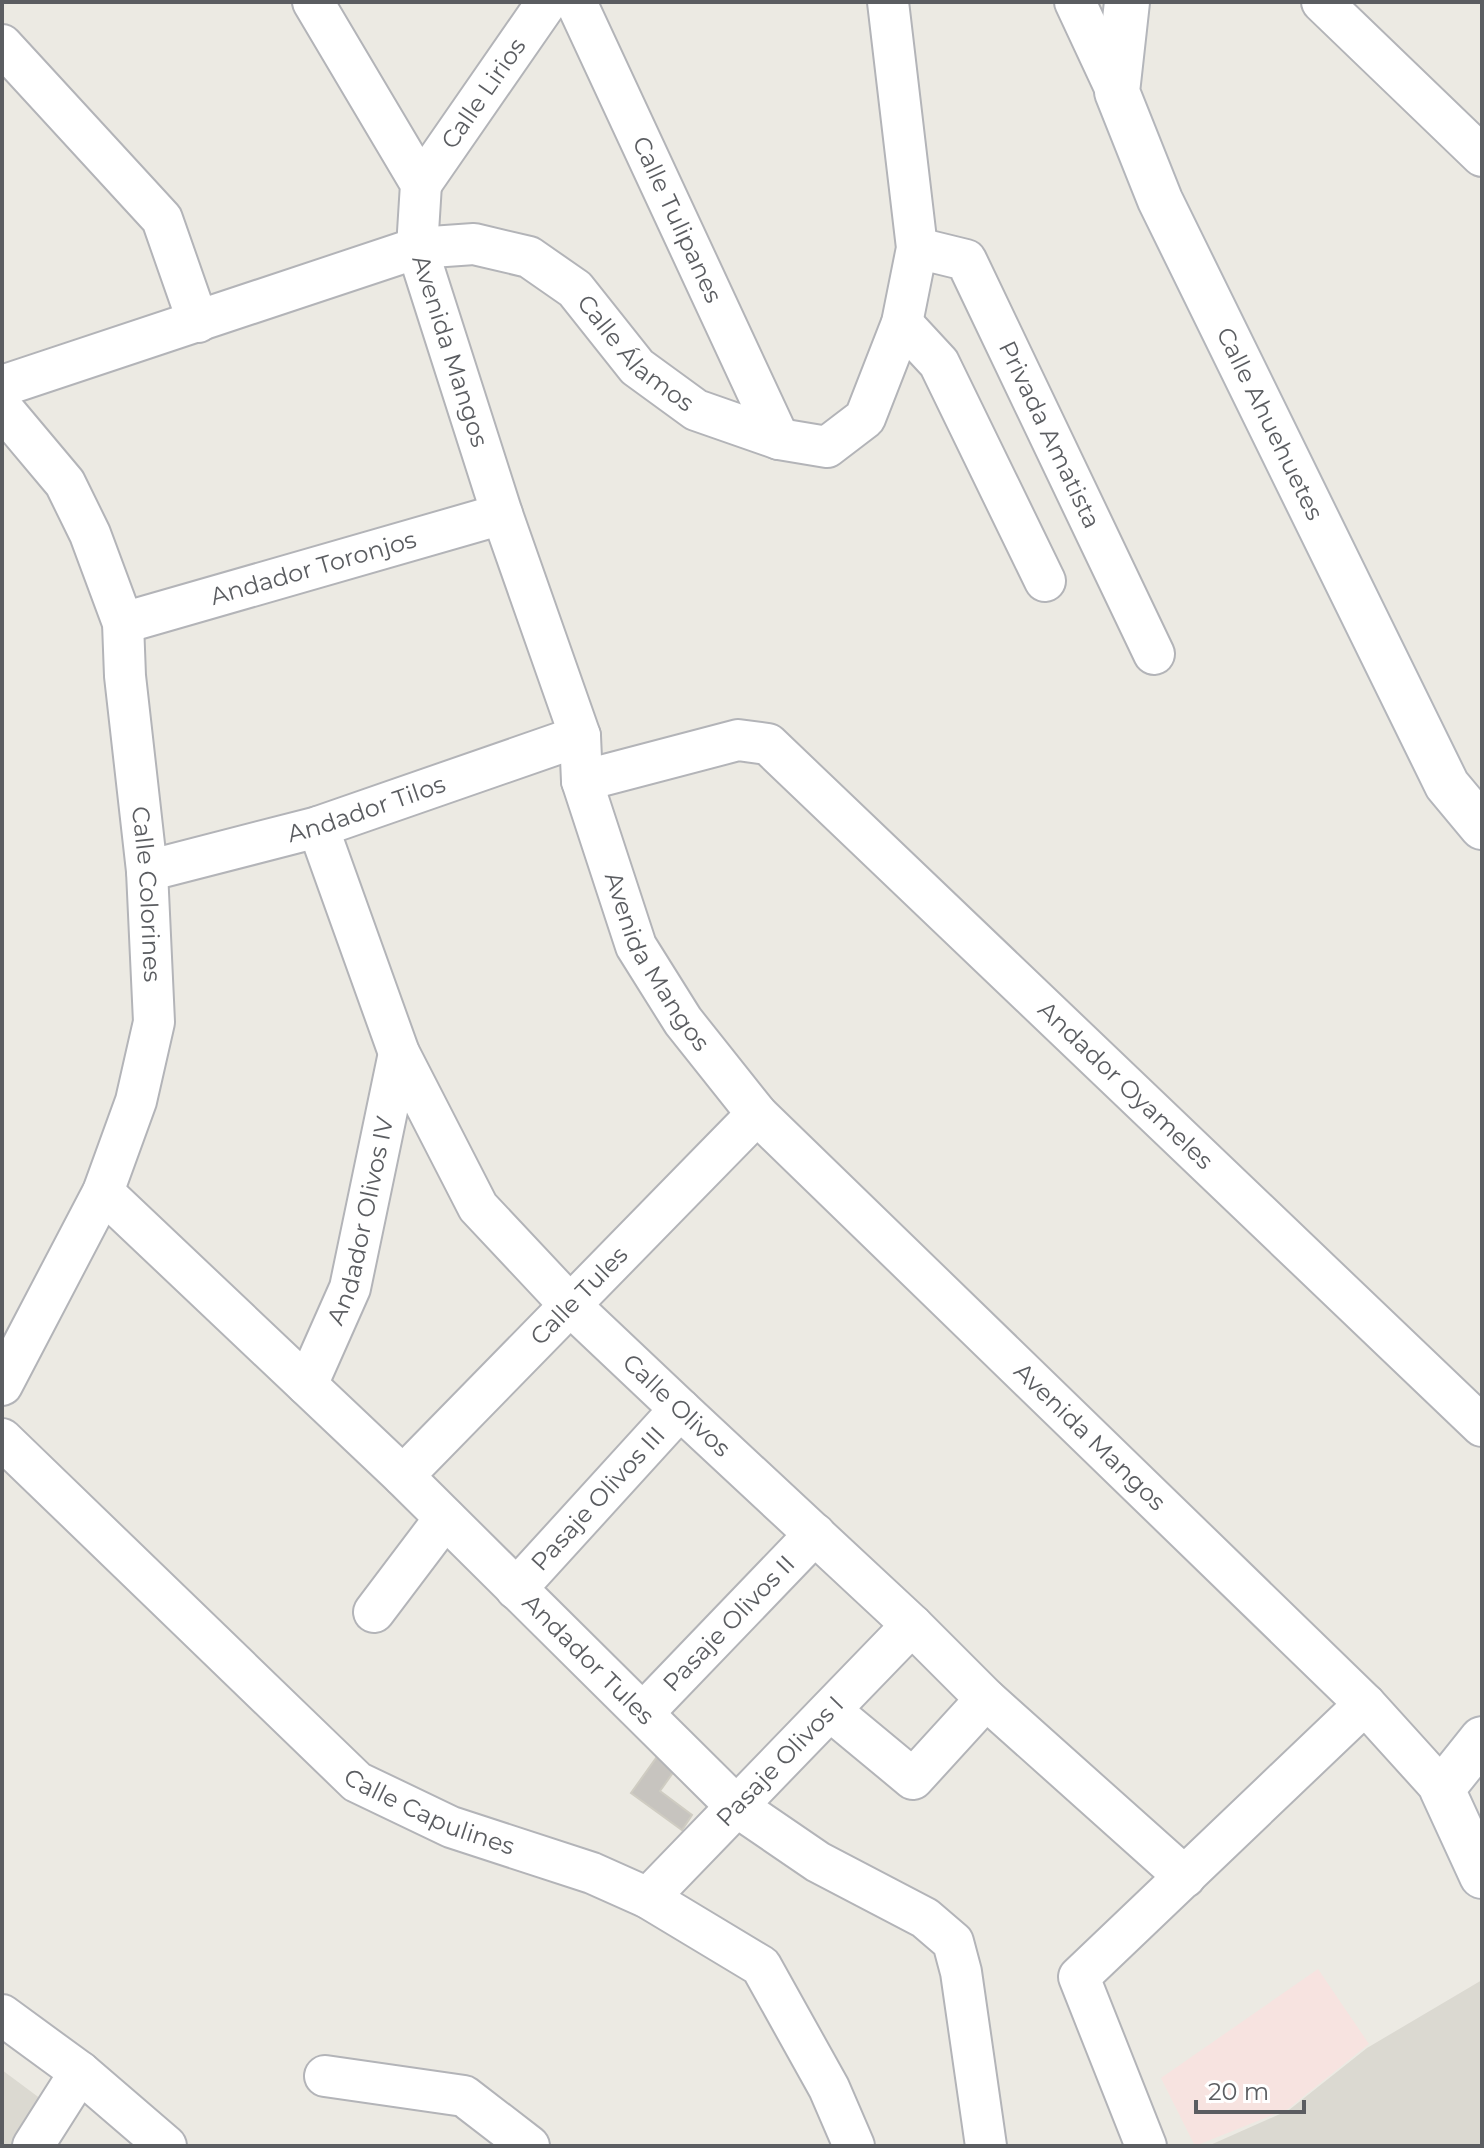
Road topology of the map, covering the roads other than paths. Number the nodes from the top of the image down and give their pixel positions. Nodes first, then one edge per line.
1 (313, 2) edge
2 (547, 2) edge
3 (576, 2) edge
4 (888, 2) edge
5 (1075, 2) edge
6 (1127, 2) edge
7 (1322, 2) edge
8 (2, 45) edge
9 (1117, 92) junction
10 (1482, 156) edge
11 (421, 184) junction
12 (417, 248) junction
13 (917, 248) junction
14 (198, 322) junction
15 (902, 323) junction
16 (2, 386) edge
17 (9, 429) edge
18 (779, 439) junction
19 (502, 514) junction
20 (1045, 581) dead end
21 (123, 623) junction
22 (1154, 654) dead end
23 (580, 736) junction
24 (582, 781) junction
25 (318, 827) junction
26 (1482, 827) edge
27 (147, 871) junction
28 (399, 1053) junction
29 (757, 1114) junction
30 (103, 1192) junction
31 (570, 1305) junction
32 (2, 1385) edge
33 (307, 1385) junction
34 (680, 1409) junction
35 (1482, 1426) edge
36 (2, 1439) edge
37 (403, 1476) junction
38 (445, 1518) junction
39 (815, 1534) junction
40 (516, 1589) junction
41 (374, 1612) dead end
42 (912, 1625) junction
43 (986, 1699) junction
44 (1365, 1704) junction
45 (831, 1711) junction
46 (643, 1713) junction
47 (1482, 1739) edge
48 (1442, 1789) junction
49 (736, 1806) junction
50 (1482, 1876) edge
51 (1185, 1877) junction
52 (648, 1898) junction
53 (2, 2015) edge
54 (80, 2072) junction
55 (325, 2076) dead end
56 (33, 2146) edge
57 (166, 2146) edge
58 (529, 2146) edge
59 (854, 2146) edge
60 (986, 2146) edge
61 (1146, 2146) edge

1 - 11 street
2 - 11 street, Calle Lirios
3 - 18 street, Calle Tulipanes
4 - 13 street, Calle Álamos
5 - 9 street
6 - 9 main road, Calle Ahuehuetes
7 - 10 street
8 - 14 street
9 - 26 main road, Calle Ahuehuetes
11 - 12 street, Avenida Mangos
12 - 14 street, Calle Álamos
12 - 18 street, Calle Álamos
12 - 19 street, Avenida Mangos
13 - 15 street, Calle Álamos
13 - 22 street, Privada Amatista
14 - 16 street, Calle Álamos
15 - 18 street, Calle Álamos
15 - 20 street
17 - 21 street, Calle Colorines
19 - 21 street, Andador Toronjos
19 - 23 street, Avenida Mangos
21 - 27 street, Calle Colorines
23 - 24 street, Avenida Mangos
23 - 25 street, Andador Tilos
24 - 29 street, Avenida Mangos
24 - 35 street, Andador Oyameles
25 - 27 street, Andador Tilos
25 - 28 street, Calle Olivos
27 - 30 street, Calle Colorines
28 - 31 street, Calle Olivos
28 - 33 street, Andador Olivos IV
29 - 31 street, Calle Tules
29 - 44 street, Avenida Mangos
30 - 32 street, Calle Colorines
30 - 33 street, Andador Tules
31 - 34 street, Calle Olivos
31 - 37 street, Calle Tules
33 - 37 street, Andador Tules
34 - 39 street, Calle Olivos
34 - 40 street, Pasaje Olivos III
36 - 52 street, Calle Capulines
37 - 38 street, Andador Tules
38 - 40 street, Andador Tules
38 - 41 street
39 - 42 street, Calle Olivos
39 - 46 street, Pasaje Olivos II
40 - 46 street, Andador Tules
42 - 43 street, Calle Olivos
42 - 45 street, Pasaje Olivos I
43 - 45 street
43 - 51 street, Calle Olivos
44 - 48 street, Avenida Mangos
44 - 51 street
45 - 49 street, Pasaje Olivos I
46 - 49 street, Andador Tules
47 - 48 main road
48 - 50 main road
49 - 52 street, Pasaje Olivos I
49 - 60 street, Andador Tules
51 - 61 street
52 - 59 street, Calle Capulines
53 - 54 street
54 - 56 street
54 - 57 street
55 - 58 street

